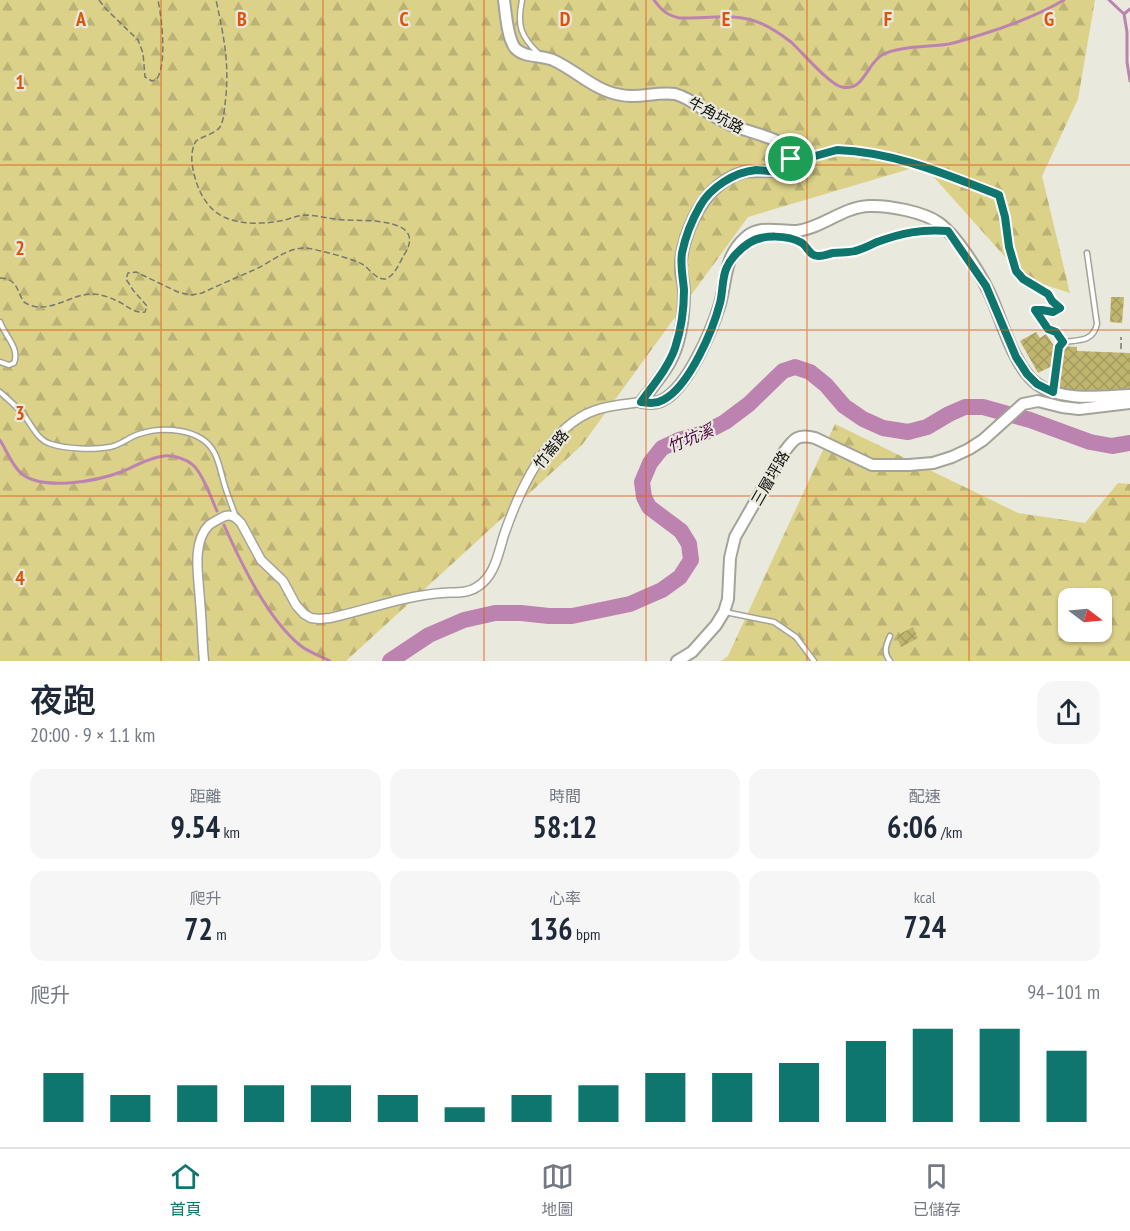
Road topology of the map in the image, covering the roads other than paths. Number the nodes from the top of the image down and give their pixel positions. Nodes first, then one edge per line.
1 (504, 0) edge
2 (522, 0) edge
3 (541, 56) junction
4 (791, 159) junction
5 (999, 195) road end
6 (948, 231) junction
7 (1087, 253) dead end
8 (727, 267) junction
9 (0, 322) edge
10 (0, 362) edge
11 (0, 392) edge
12 (1053, 392) junction
13 (1130, 395) edge
14 (641, 402) junction
15 (1130, 403) edge
16 (236, 518) junction
17 (724, 612) junction
18 (890, 636) dead end
19 (204, 661) edge
20 (677, 661) edge
21 (814, 661) edge
22 (890, 661) edge

1 - 3 street, 牛角坑路
2 - 3 lane
3 - 4 street, 牛角坑路
4 - 5 lane
4 - 14 street
6 - 8 lane
6 - 8 street, 竹崙路
6 - 12 street, 竹崙路
7 - 12 lane
8 - 14 street, 竹崙路
9 - 10 lane
11 - 16 lane
12 - 13 street, 竹崙路
14 - 16 street, 竹崙路
15 - 17 street, 三層坪路
16 - 19 street
17 - 20 street, 三層坪路
17 - 21 lane
18 - 22 lane

